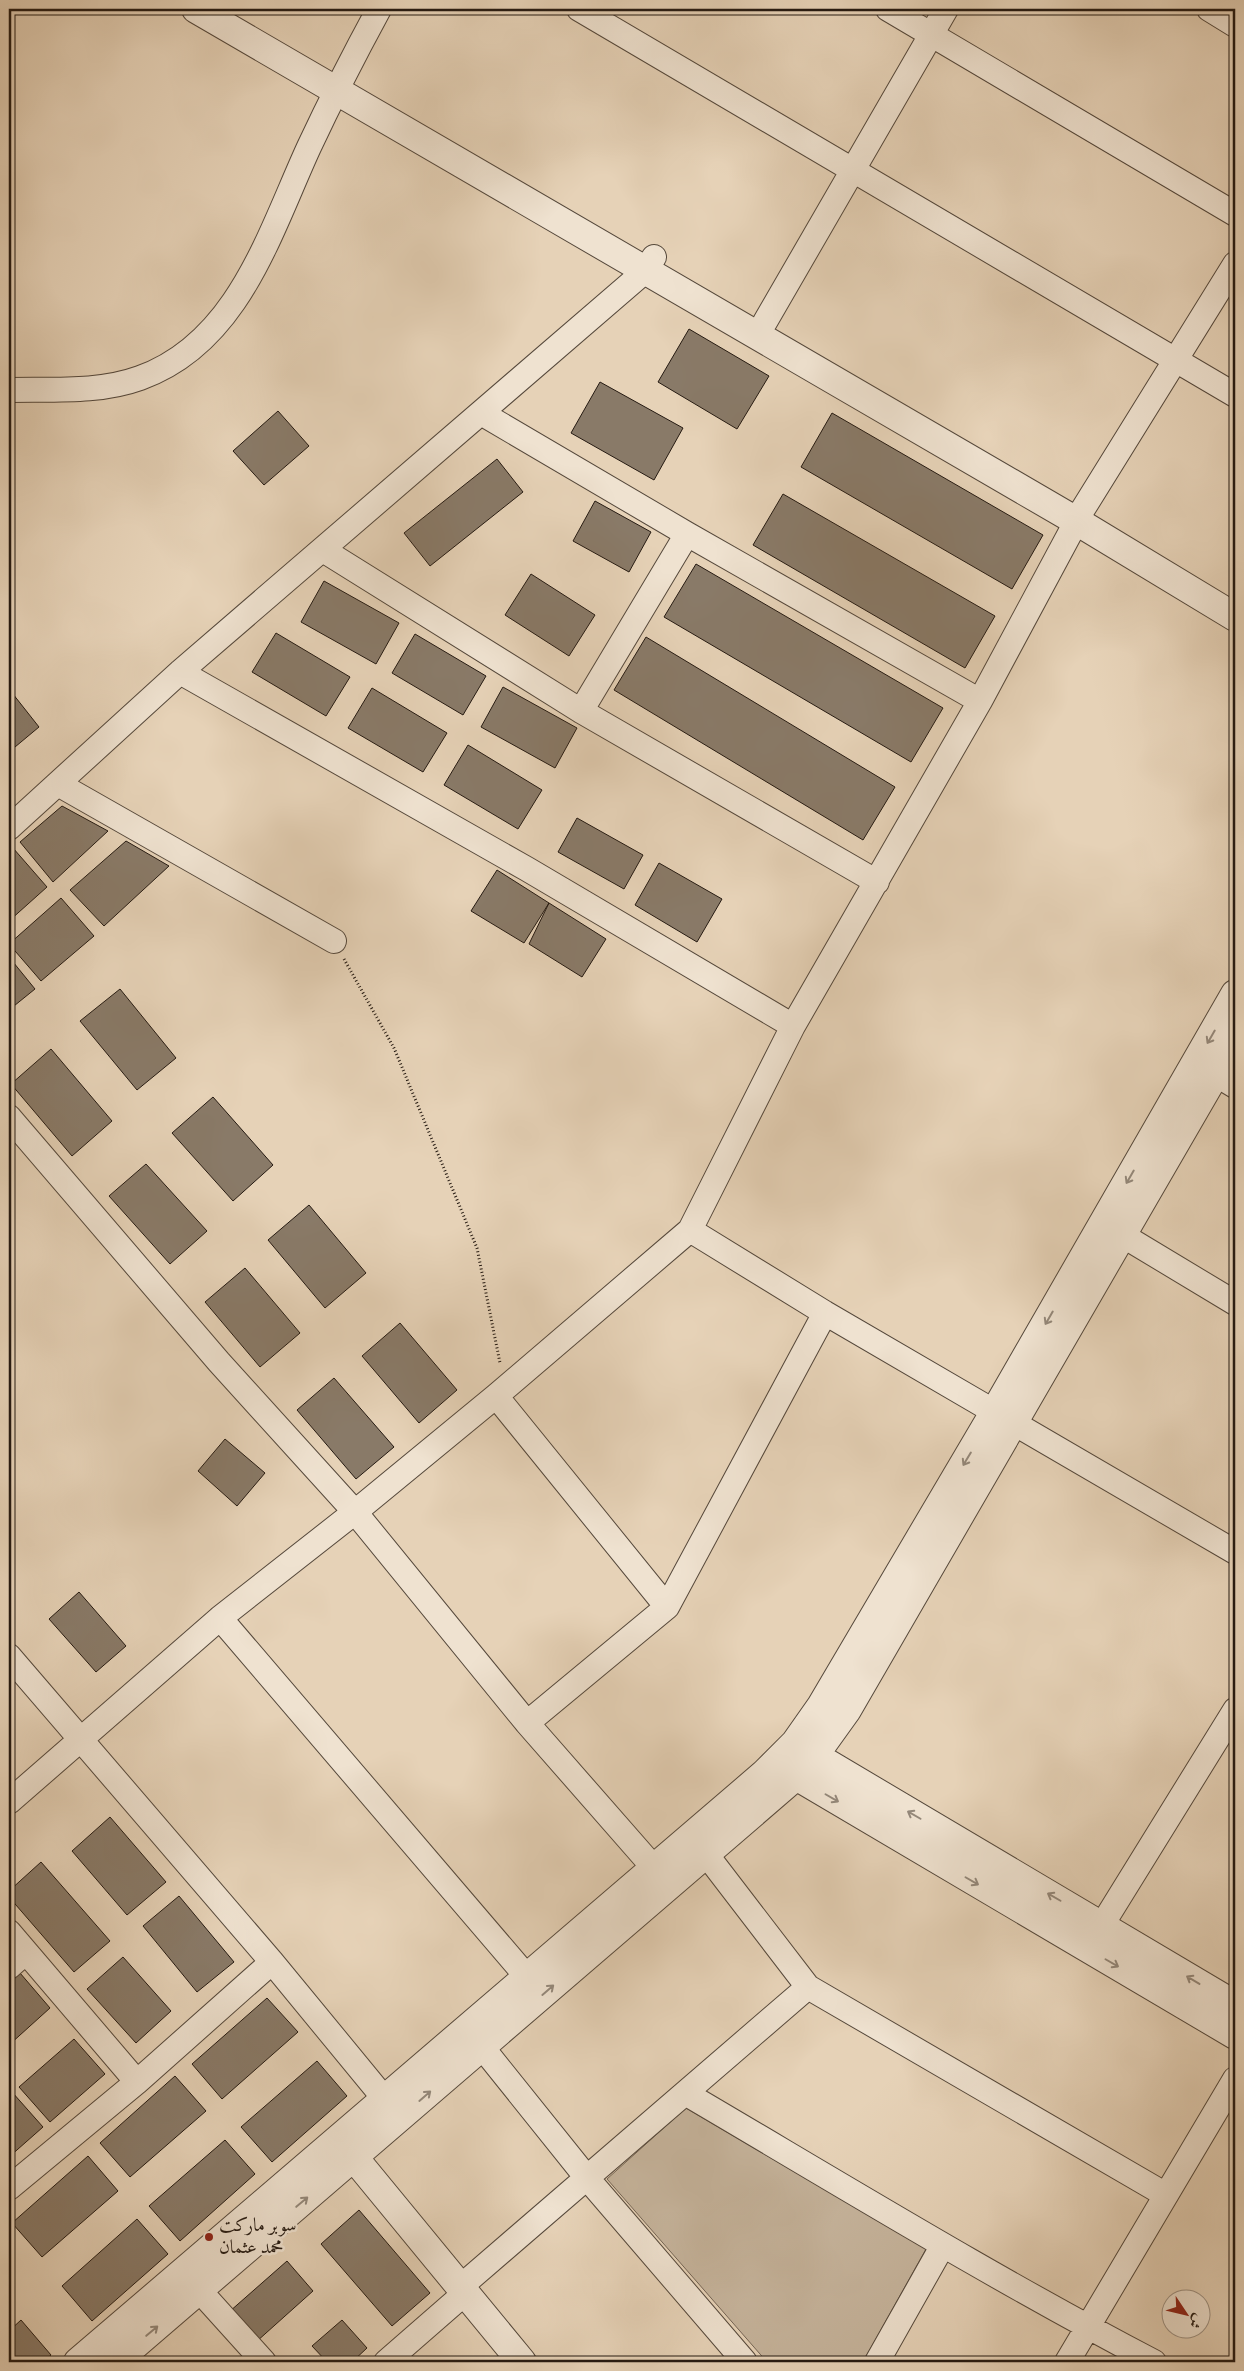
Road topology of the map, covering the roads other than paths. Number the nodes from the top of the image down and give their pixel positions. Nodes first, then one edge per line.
1 (196, 9) edge
2 (224, 9) edge
3 (378, 9) edge
4 (579, 9) edge
5 (888, 9) edge
6 (946, 9) edge
7 (1210, 9) edge
8 (1235, 24) edge
9 (931, 35) junction
10 (339, 84) junction
11 (854, 170) junction
12 (1235, 214) edge
13 (649, 264) junction
14 (1235, 264) edge
15 (765, 322) junction
16 (1176, 361) junction
17 (9, 390) edge
18 (1235, 395) edge
19 (481, 413) junction
20 (1080, 516) junction
21 (687, 534) junction
22 (323, 550) junction
23 (1235, 596) edge
24 (1235, 617) edge
25 (180, 672) junction
26 (980, 701) junction
27 (581, 711) junction
28 (58, 784) junction
29 (11, 823) edge
30 (877, 882) junction
31 (334, 941) road end
32 (1235, 994) edge
33 (793, 1026) junction
34 (1235, 1040) edge
35 (1225, 1080) edge
36 (9, 1117) edge
37 (690, 1230) junction
38 (1122, 1235) junction
39 (1235, 1303) edge
40 (825, 1313) junction
41 (501, 1392) junction
42 (1005, 1417) junction
43 (355, 1512) junction
44 (1235, 1552) edge
45 (667, 1607) junction
46 (220, 1618) junction
47 (9, 1656) edge
48 (1235, 1710) edge
49 (526, 1723) junction
50 (80, 1740) junction
51 (805, 1750) junction
52 (785, 1770) junction
53 (9, 1802) edge
54 (706, 1854) junction
55 (654, 1868) junction
56 (1102, 1925) junction
57 (9, 1932) edge
58 (17, 1960) edge
59 (272, 1962) junction
60 (527, 1977) junction
61 (808, 1987) junction
62 (1235, 2005) edge
63 (1235, 2035) edge
64 (482, 2047) junction
65 (1235, 2079) edge
66 (137, 2082) junction
67 (685, 2093) junction
68 (392, 2108) junction
69 (346, 2148) junction
70 (587, 2178) junction
71 (9, 2188) edge
72 (1166, 2195) junction
73 (943, 2245) junction
74 (199, 2290) junction
75 (462, 2291) junction
76 (1088, 2327) junction
77 (78, 2362) edge
78 (114, 2362) edge
79 (264, 2362) edge
80 (386, 2362) edge
81 (522, 2362) edge
82 (744, 2362) edge
83 (877, 2362) edge
84 (1067, 2362) edge
85 (1154, 2362) edge

1 - 10 street
2 - 10 street
3 - 10 street
4 - 11 street
5 - 9 street
6 - 9 street
7 - 8 street
9 - 11 street
9 - 12 street
10 - 13 street
10 - 17 street
11 - 15 street
11 - 16 street
13 - 15 street
13 - 19 street
13 - 20 street
14 - 16 street
15 - 20 street
16 - 18 street
16 - 20 street
19 - 21 street
19 - 22 street
20 - 23 street
20 - 24 street
20 - 26 street
21 - 26 street
21 - 27 street
22 - 25 street
22 - 27 street
25 - 28 street
25 - 33 street
26 - 30 street
27 - 30 street
28 - 29 street
28 - 31 street
30 - 33 street
32 -> 42 street
33 - 37 street
34 - 35 street
35 - 38 street
36 - 43 street
37 - 40 street
37 - 41 street
38 - 39 street
38 - 42 street
40 - 42 street
40 - 45 street
41 - 43 street
41 - 45 street
42 - 44 street
42 - 51 street
43 - 46 street
43 - 49 street
45 - 49 street
46 - 50 street
46 - 60 street
47 - 50 street
48 - 56 street
49 - 55 street
50 - 53 street
50 - 59 street
51 - 52 street
56 -> 51 street
52 - 54 street
52 - 55 street
52 -> 63 street
54 - 61 street
64 -> 54 street
55 - 60 street
62 -> 56 street
57 - 58 street
58 - 66 street
59 - 66 street
59 - 68 street
60 - 68 street
61 - 67 street
61 - 72 street
68 -> 64 street
64 - 70 street
65 - 72 street
66 - 71 street
67 - 70 street
67 - 73 street
68 - 69 street
74 -> 69 street
69 - 75 street
69 - 77 street
70 - 75 street
70 - 82 street
72 - 76 street
73 - 76 street
73 - 83 street
78 -> 74 street
74 - 79 street
75 - 80 street
75 - 81 street
76 - 84 street
76 - 85 street

